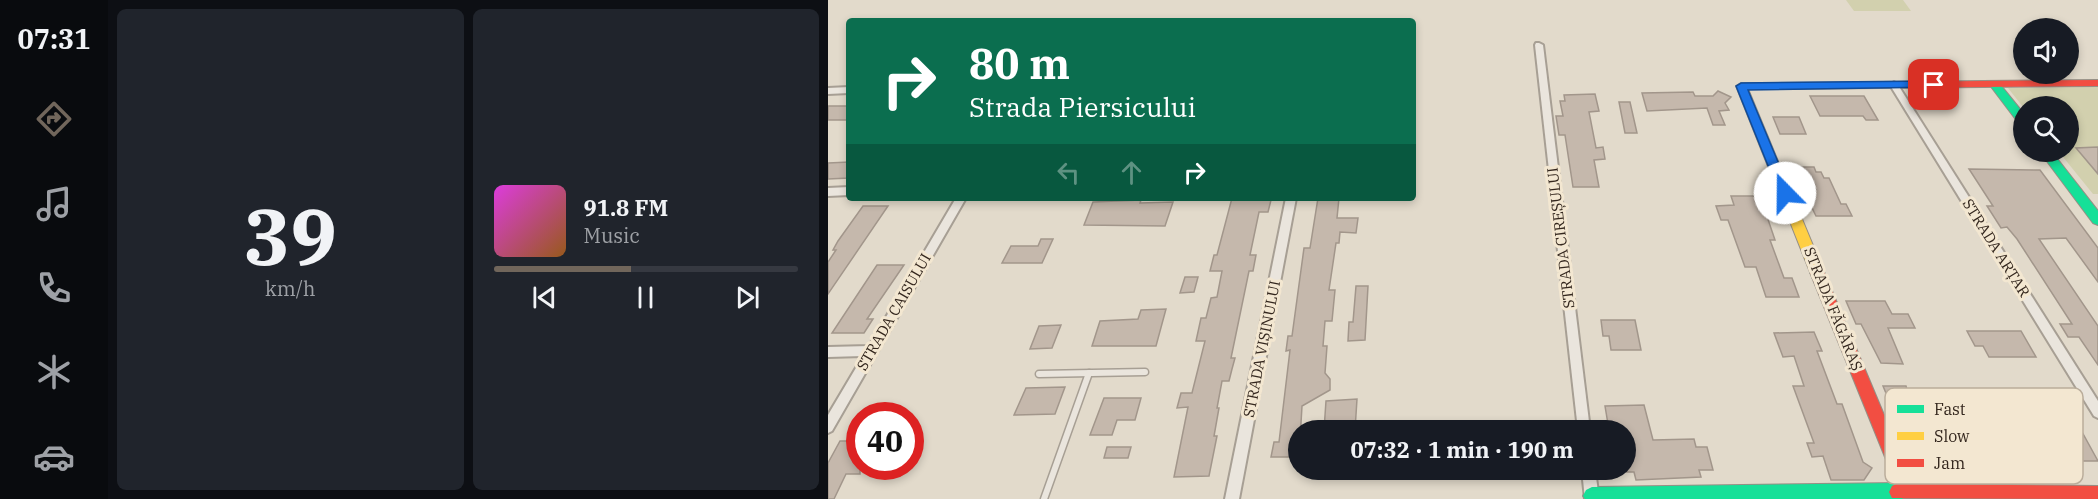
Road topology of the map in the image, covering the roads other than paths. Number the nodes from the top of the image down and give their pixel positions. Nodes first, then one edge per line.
1 (1539, 45) dead end
2 (2098, 83) edge
3 (1994, 84) junction
4 (1894, 85) junction
5 (846, 90) edge
6 (828, 91) edge
7 (2013, 108) edge
8 (2054, 162) edge
9 (846, 191) edge
10 (828, 192) edge
11 (959, 201) edge
12 (1290, 201) edge
13 (2098, 220) edge
14 (870, 351) junction
15 (828, 352) edge
16 (1145, 372) dead end
17 (1089, 373) junction
18 (1039, 374) dead end
19 (2098, 412) edge
20 (1583, 420) edge
21 (828, 427) edge
22 (1885, 437) edge
23 (1589, 480) edge
24 (2098, 495) edge
25 (1909, 496) edge
26 (1592, 497) edge
27 (1044, 499) edge
28 (1232, 499) edge

1 - 20 street, STRADA CIREȘULUI
2 - 3 street
3 - 4 street
3 - 7 street
4 - 19 street, STRADA ARȚAR
4 - 22 street, STRADA FĂGĂRAȘ
5 - 6 street
8 - 13 street
9 - 10 street
11 - 14 street, STRADA CAISULUI
12 - 28 street, STRADA VIȘINULUI
14 - 15 street
14 - 21 street, STRADA CAISULUI
16 - 17 lane
17 - 18 lane
17 - 27 lane
23 - 26 street
24 - 25 street
25 - 26 street

